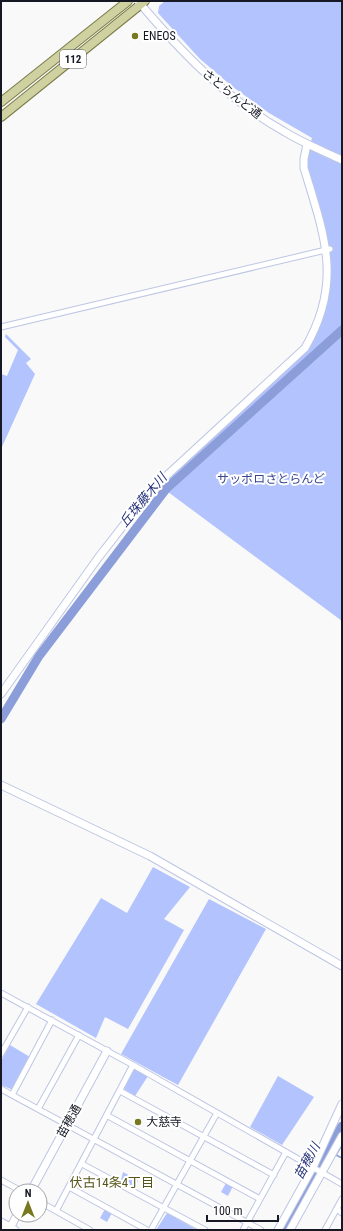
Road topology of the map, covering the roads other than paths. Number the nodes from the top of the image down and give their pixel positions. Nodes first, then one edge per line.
1 (128, 1) edge
2 (142, 2) edge
3 (1, 102) edge
4 (1, 117) edge
5 (307, 144) junction
6 (342, 160) edge
7 (330, 249) junction
8 (1, 327) edge
9 (1, 694) edge
10 (1, 786) edge
11 (342, 966) edge
12 (2, 994) edge
13 (28, 1007) junction
14 (52, 1020) junction
15 (79, 1035) junction
16 (107, 1051) junction
17 (1, 1054) edge
18 (133, 1065) junction
19 (1, 1089) edge
20 (120, 1091) junction
21 (12, 1095) junction
22 (342, 1104) edge
23 (38, 1109) junction
24 (216, 1113) junction
25 (108, 1116) junction
26 (67, 1124) junction
27 (342, 1136) edge
28 (204, 1137) junction
29 (95, 1139) junction
30 (286, 1152) junction
31 (190, 1161) junction
32 (82, 1164) junction
33 (313, 1168) junction
34 (321, 1172) junction
35 (274, 1175) junction
36 (35, 1183) edge
37 (177, 1184) junction
38 (342, 1184) edge
39 (69, 1188) junction
40 (260, 1199) junction
41 (342, 1199) edge
42 (48, 1206) edge
43 (164, 1208) junction
44 (336, 1209) junction
45 (56, 1211) junction
46 (342, 1212) edge
47 (1, 1222) edge
48 (247, 1223) junction
49 (12, 1229) edge
50 (90, 1230) edge
51 (147, 1230) edge
52 (151, 1230) edge
53 (205, 1230) edge
54 (243, 1230) edge
55 (261, 1230) edge
56 (278, 1230) edge
57 (290, 1230) edge
58 (325, 1230) edge

1 - 3 main road, 112
2 - 4 main road, 112
2 - 5 street, さとらんど通
5 - 6 street, さとらんど通
5 - 7 street
7 - 8 street
7 - 9 street
10 - 11 street
12 - 13 street
13 - 14 street
13 - 17 street
14 - 15 street
14 - 21 street
15 - 16 street
15 - 23 street
16 - 18 street
16 - 26 street, 苗穂通
18 - 20 street
18 - 24 street
19 - 21 street
20 - 25 street
20 - 28 street
21 - 23 street
22 - 33 street
23 - 26 street
24 - 28 street
24 - 30 street
25 - 29 street
25 - 31 street
26 - 29 street
26 - 36 street, 苗穂通
27 - 34 street
28 - 31 street
28 - 35 street
29 - 32 street
29 - 37 street
30 - 33 street
30 - 35 street
31 - 37 street
31 - 40 street
32 - 39 street
32 - 43 street
33 - 34 street
33 - 56 street
34 - 38 street
34 - 57 street
35 - 40 street
37 - 43 street
37 - 48 street
39 - 45 street
39 - 51 street
40 - 48 street
41 - 44 street
42 - 45 street
43 - 52 street
43 - 53 street
44 - 46 street
44 - 58 street
45 - 50 street
47 - 49 street
48 - 54 street
48 - 55 street

